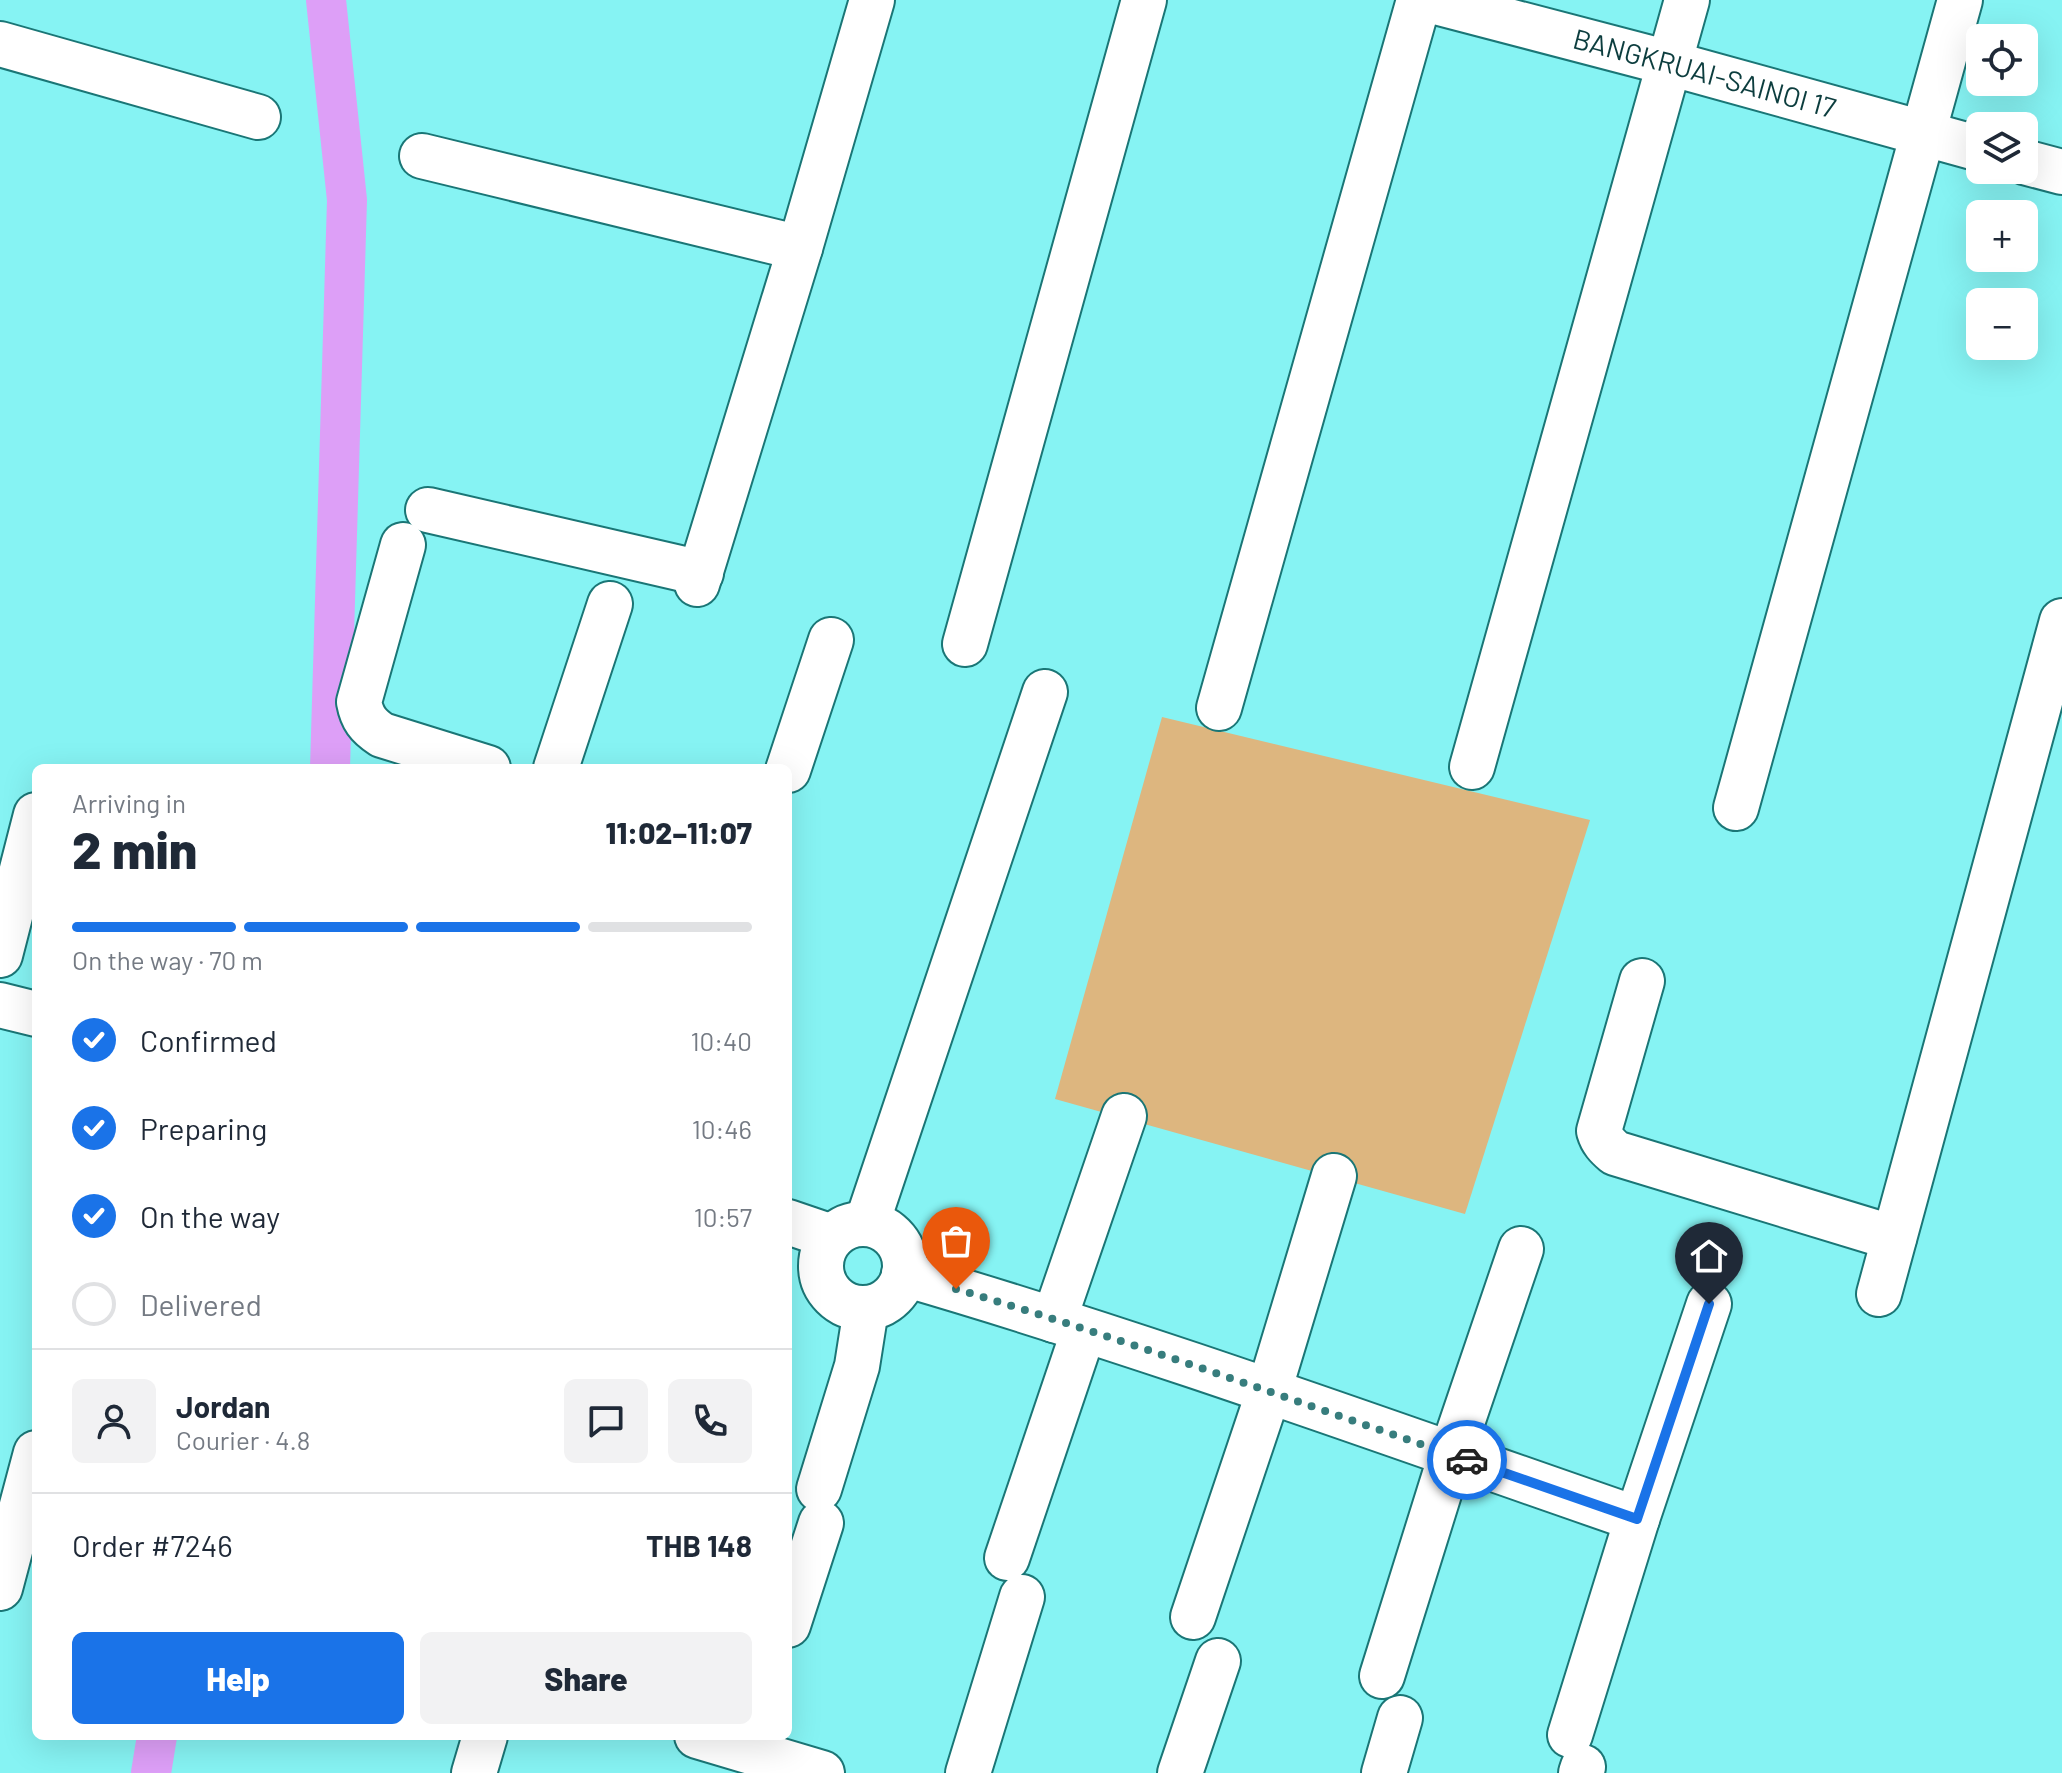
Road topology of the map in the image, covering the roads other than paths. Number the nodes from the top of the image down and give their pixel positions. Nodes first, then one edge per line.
1 (872, 0) edge
2 (1144, 0) edge
3 (1419, 0) edge
4 (1428, 0) edge
5 (1687, 0) edge
6 (1960, 0) edge
7 (0, 44) edge
8 (1669, 63) junction
9 (258, 117) dead end
10 (1923, 134) junction
11 (1966, 145) edge
12 (422, 156) dead end
13 (2038, 166) edge
14 (2062, 172) edge
15 (800, 248) junction
16 (428, 510) dead end
17 (403, 545) dead end
18 (610, 604) dead end
19 (2062, 621) edge
20 (831, 640) dead end
21 (965, 644) dead end
22 (1045, 692) dead end
23 (1219, 708) dead end
24 (475, 764) edge
25 (557, 764) edge
26 (790, 764) edge
27 (1472, 767) dead end
28 (1736, 808) dead end
29 (32, 831) edge
30 (0, 955) edge
31 (1642, 981) dead end
32 (0, 1005) edge
33 (32, 1013) edge
34 (1124, 1116) dead end
35 (1334, 1176) dead end
36 (792, 1223) edge
37 (850, 1230) junction
38 (1894, 1238) junction
39 (1521, 1249) dead end
40 (904, 1274) junction
41 (1879, 1294) dead end
42 (1709, 1304) dead end
43 (866, 1309) junction
44 (1069, 1325) junction
45 (1269, 1391) junction
46 (1451, 1455) junction
47 (32, 1476) edge
48 (1637, 1519) junction
49 (22, 1534) edge
50 (0, 1588) edge
51 (792, 1610) edge
52 (1193, 1617) dead end
53 (1218, 1661) dead end
54 (1382, 1676) dead end
55 (1400, 1718) dead end
56 (484, 1740) edge
57 (711, 1740) edge
58 (1578, 1758) edge
59 (777, 1759) edge
60 (474, 1773) edge
61 (968, 1773) edge
62 (1180, 1773) edge
63 (1384, 1773) edge

1 - 15 street
2 - 21 street
3 - 23 street
4 - 8 street, BANGKRUAI-SAINOI 17
5 - 8 street
6 - 10 street
7 - 9 street
8 - 10 street, BANGKRUAI-SAINOI 17
8 - 27 street
10 - 11 street, BANGKRUAI-SAINOI 17
10 - 28 street
12 - 15 street
13 - 14 street
15 - 16 street
17 - 24 street
18 - 25 street
19 - 38 street
20 - 26 street
22 - 37 street
29 - 30 street
31 - 38 street
32 - 33 street
34 - 44 street
35 - 45 street
36 - 37 street
37 - 40 street
37 - 43 street
38 - 41 street
39 - 46 street
40 - 43 street
40 - 44 street
42 - 48 street
43 - 51 street
44 - 45 street
44 - 61 street
45 - 46 street
45 - 52 street
46 - 48 street
46 - 54 street
47 - 49 street
48 - 58 street
49 - 50 street
53 - 62 street
55 - 63 street
56 - 60 street
57 - 59 street

